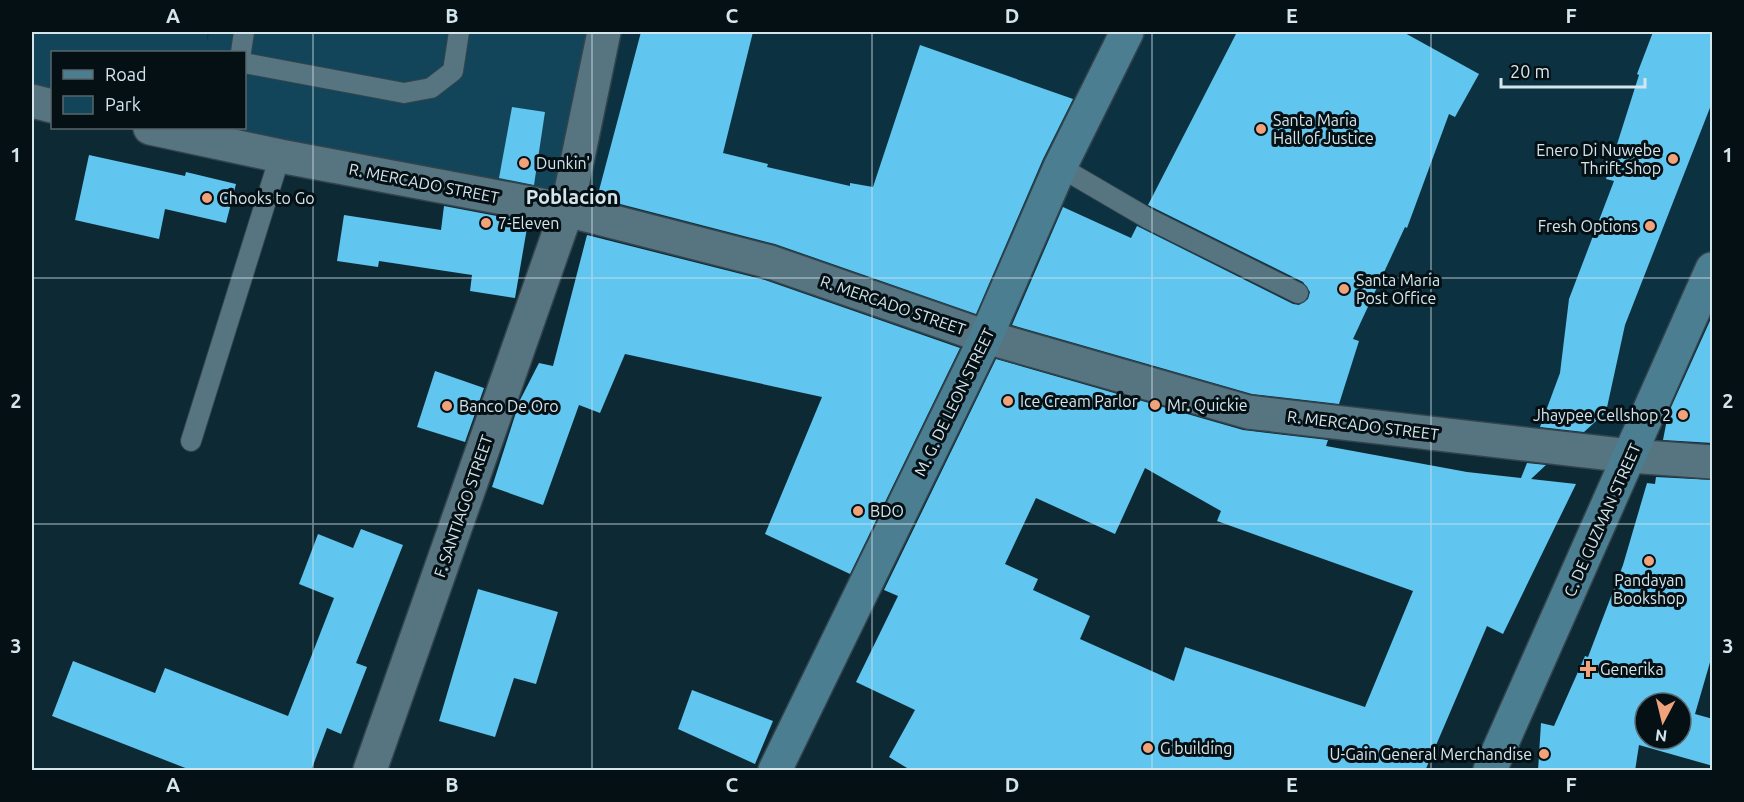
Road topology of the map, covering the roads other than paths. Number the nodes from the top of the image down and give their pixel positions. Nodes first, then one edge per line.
1 (244, 32) edge
2 (459, 32) edge
3 (604, 32) edge
4 (1127, 32) edge
5 (241, 51) edge
6 (246, 63) edge
7 (32, 101) edge
8 (51, 105) edge
9 (155, 129) edge
10 (280, 156) junction
11 (1059, 167) junction
12 (567, 210) junction
13 (1713, 269) edge
14 (1298, 293) dead end
15 (986, 337) junction
16 (191, 441) dead end
17 (1630, 456) junction
18 (1713, 462) edge
19 (370, 771) edge
20 (775, 771) edge
21 (1490, 771) edge

1 - 5 lane
2 - 6 lane
3 - 12 street, F. SANTIAGO STREET
4 - 11 main road, M. G. DE LEON STREET
7 - 8 street
9 - 10 street, R. MERCADO STREET
10 - 12 street, R. MERCADO STREET
10 - 16 lane
11 - 14 lane
11 - 15 main road, M. G. DE LEON STREET
12 - 15 street, R. MERCADO STREET
12 - 19 street, F. SANTIAGO STREET
13 - 17 main road, C. DE GUZMAN STREET
15 - 17 street, R. MERCADO STREET
15 - 20 main road, M. G. DE LEON STREET
17 - 18 street, R. MERCADO STREET
17 - 21 main road, C. DE GUZMAN STREET

